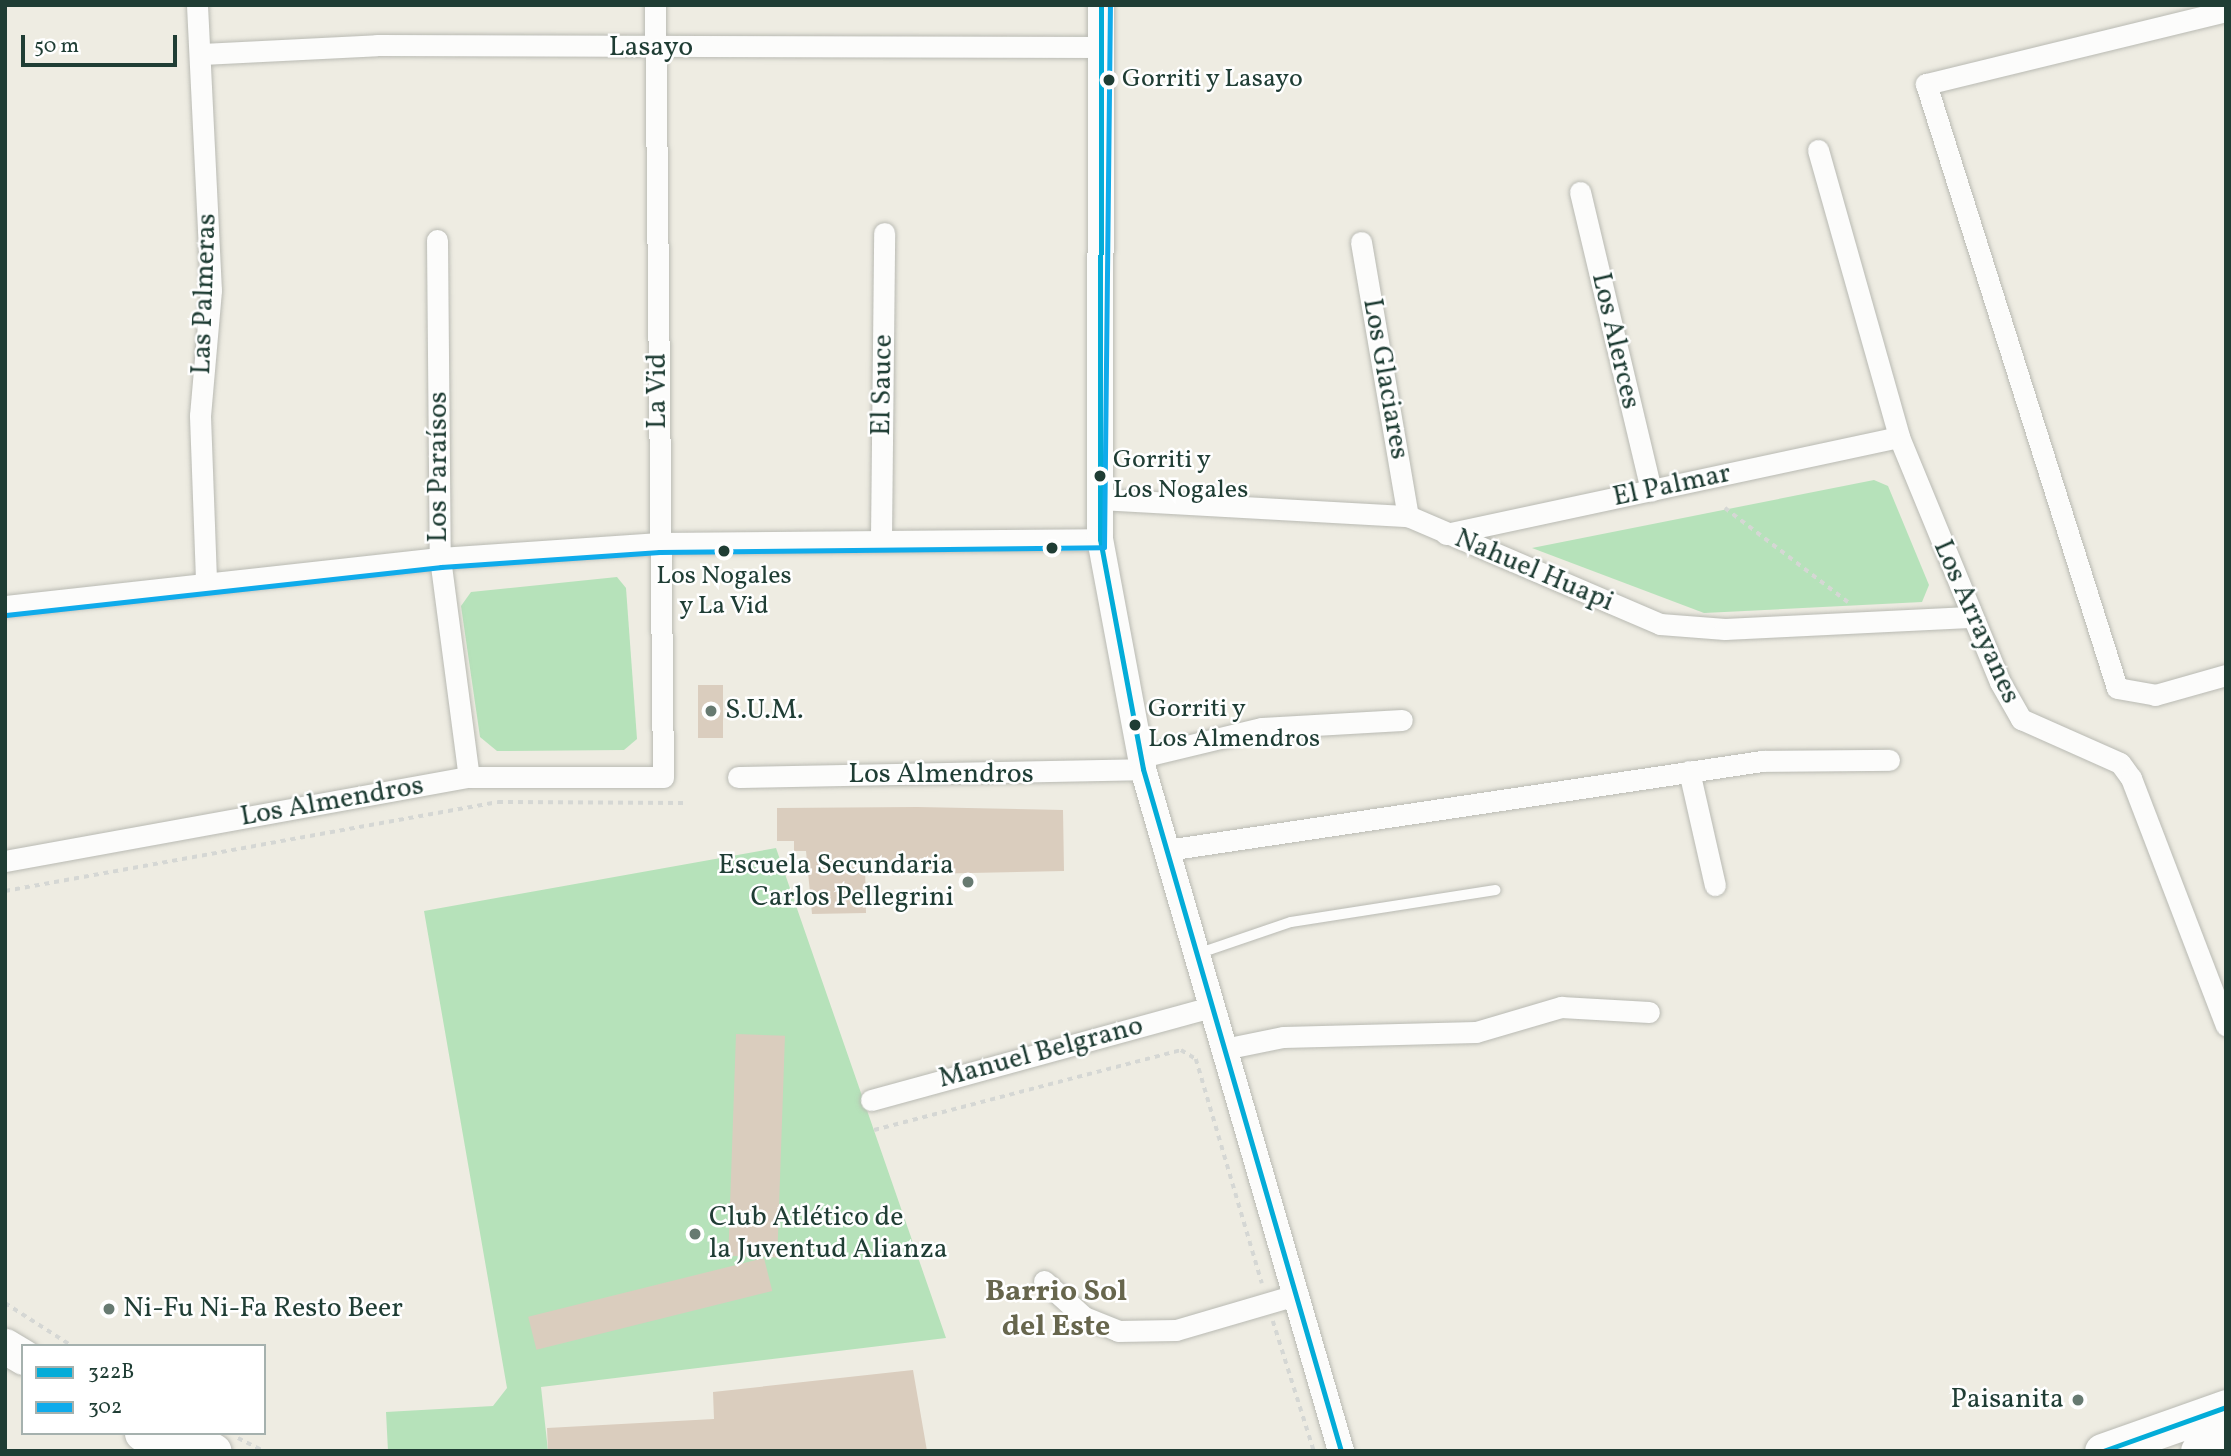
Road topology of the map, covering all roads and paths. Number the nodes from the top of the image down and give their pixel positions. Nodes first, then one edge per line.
1 (197, 5) edge
2 (655, 5) edge
3 (1101, 5) edge
4 (2226, 11) edge
5 (1101, 47) junction
6 (656, 49) junction
7 (201, 54) junction
8 (1818, 149) dead end
9 (1580, 192) dead end
10 (884, 233) dead end
11 (437, 240) dead end
12 (1361, 242) dead end
13 (1899, 438) junction
14 (1651, 491) junction
15 (1101, 499) junction
16 (1725, 508) dead end
17 (1408, 516) junction
18 (1446, 534) junction
19 (881, 538) junction
20 (1100, 539) junction
21 (659, 543) junction
22 (440, 558) junction
23 (206, 583) junction
24 (5, 606) edge
25 (1852, 606) dead end
26 (1969, 617) junction
27 (2226, 675) edge
28 (1402, 720) dead end
29 (1889, 760) dead end
30 (1142, 763) junction
31 (1689, 771) junction
32 (469, 777) junction
33 (663, 777) joint
34 (738, 777) dead end
35 (682, 803) dead end
36 (1167, 850) junction
37 (5, 861) edge
38 (1715, 885) dead end
39 (1496, 890) dead end
40 (5, 891) edge
41 (1197, 954) junction
42 (1211, 1007) junction
43 (1649, 1012) dead end
44 (2226, 1025) edge
45 (1224, 1049) junction
46 (871, 1100) dead end
47 (874, 1130) dead end
48 (1044, 1281) dead end
49 (1296, 1295) junction
50 (5, 1303) edge
51 (1268, 1304) junction
52 (69, 1344) edge
53 (5, 1345) edge
54 (21, 1354) edge
55 (2226, 1407) edge
56 (145, 1435) edge
57 (184, 1435) edge
58 (231, 1435) edge
59 (2226, 1441) edge
60 (170, 1451) edge
61 (214, 1451) edge
62 (264, 1451) edge
63 (1314, 1451) edge
64 (1341, 1451) edge
65 (2102, 1451) edge
66 (2199, 1451) edge

1 - 7 street, Las Palmeras
2 - 6 street, La Vid
3 - 5 street
4 - 27 street
5 - 6 street, Lasayo
5 - 15 street
6 - 7 street, Lasayo
6 - 21 street, La Vid
7 - 23 street, Las Palmeras
8 - 13 street, Los Arrayanes
9 - 14 street, Los Alerces
10 - 19 street, El Sauce
11 - 22 street, Los Paraísos
12 - 17 street, Los Glaciares
13 - 14 street, El Palmar
13 - 26 street, Los Arrayanes
14 - 18 street, El Palmar
15 - 17 street, Nahuel Huapi
15 - 20 street
16 - 25 path
17 - 18 street, Nahuel Huapi
18 - 26 street, Nahuel Huapi
19 - 20 street
19 - 21 street
20 - 30 street
21 - 22 street
21 - 33 street, La Vid
22 - 23 street
22 - 32 street, Los Paraísos
23 - 24 street
26 - 44 street, Los Arrayanes
28 - 30 street, Los Almendros
29 - 31 street
30 - 34 street, Los Almendros
30 - 36 street
31 - 36 street
31 - 38 street
32 - 33 street, Los Almendros
32 - 37 street, Los Almendros
35 - 40 path
36 - 41 street
39 - 41 lane
41 - 42 street
42 - 45 street
42 - 46 street, Manuel Belgrano
43 - 45 street
45 - 49 street
47 - 51 path
48 - 51 street
49 - 51 street
49 - 64 street
50 - 52 path
51 - 63 path
53 - 54 main road
55 - 65 main road
56 - 60 main road
57 - 61 main road
58 - 62 path
59 - 66 main road

